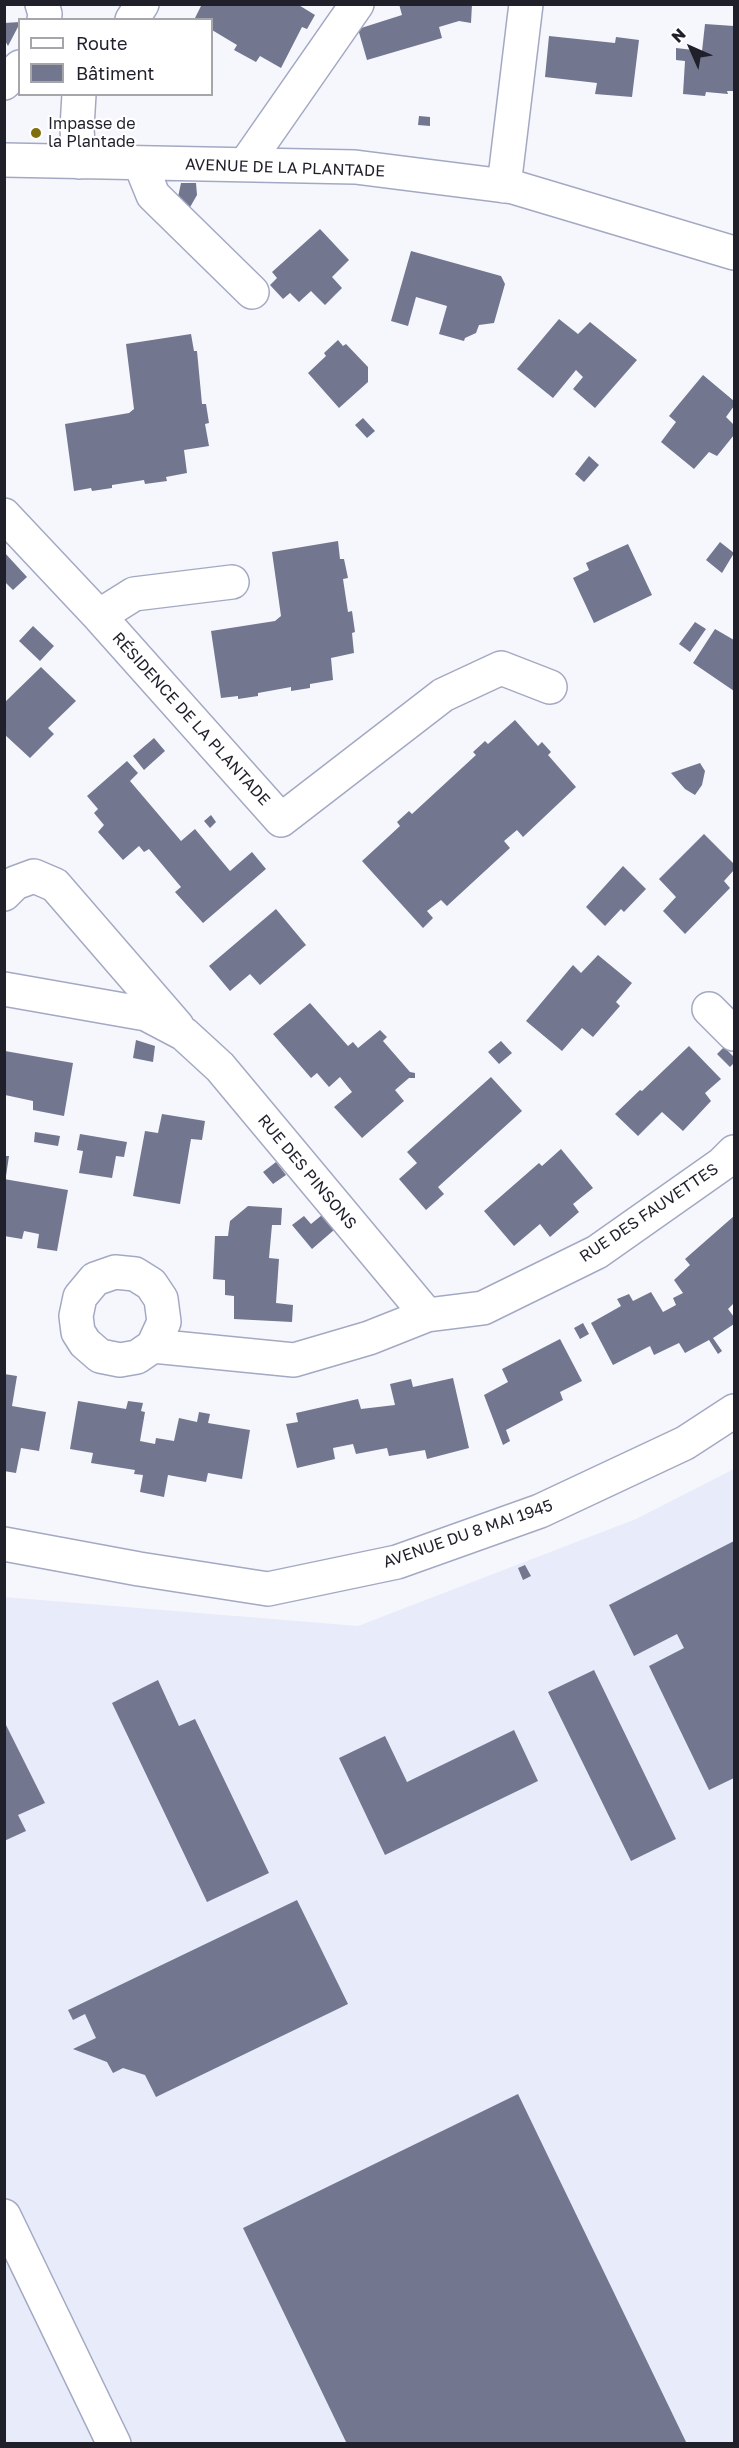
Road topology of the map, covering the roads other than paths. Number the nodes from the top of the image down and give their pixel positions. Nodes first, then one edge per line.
1 (142, 4) edge
2 (357, 4) edge
3 (526, 4) edge
4 (133, 18) edge
5 (18, 69) edge
6 (4, 83) edge
7 (80, 96) edge
8 (4, 160) edge
9 (79, 162) junction
10 (140, 163) junction
11 (245, 165) junction
12 (504, 186) junction
13 (735, 253) edge
14 (252, 292) dead end
15 (4, 515) edge
16 (232, 582) dead end
17 (99, 616) junction
18 (550, 687) dead end
19 (4, 894) edge
20 (4, 989) edge
21 (709, 1009) dead end
22 (184, 1034) junction
23 (735, 1034) edge
24 (735, 1152) edge
25 (427, 1315) junction
26 (153, 1346) dead end
27 (735, 1411) edge
28 (4, 1544) edge
29 (4, 2217) edge
30 (109, 2442) edge

1 - 4 street
2 - 11 street
3 - 12 street
5 - 6 street
7 - 9 street
8 - 9 street, AVENUE DE LA PLANTADE
9 - 10 street, AVENUE DE LA PLANTADE
10 - 11 street, AVENUE DE LA PLANTADE
10 - 14 street
11 - 12 street, AVENUE DE LA PLANTADE
12 - 13 street, AVENUE DE LA PLANTADE
15 - 17 street, RÉSIDENCE DE LA PLANTADE
16 - 17 street
17 - 18 street, RÉSIDENCE DE LA PLANTADE
19 - 22 street, RUE DES PINSONS
20 - 22 street, RUE DES PINSONS
21 - 23 street
22 - 25 street, RUE DES PINSONS
24 - 25 street, RUE DES FAUVETTES
25 - 26 street, RUE DES FAUVETTES
27 - 28 street, AVENUE DU 8 MAI 1945
29 - 30 street

